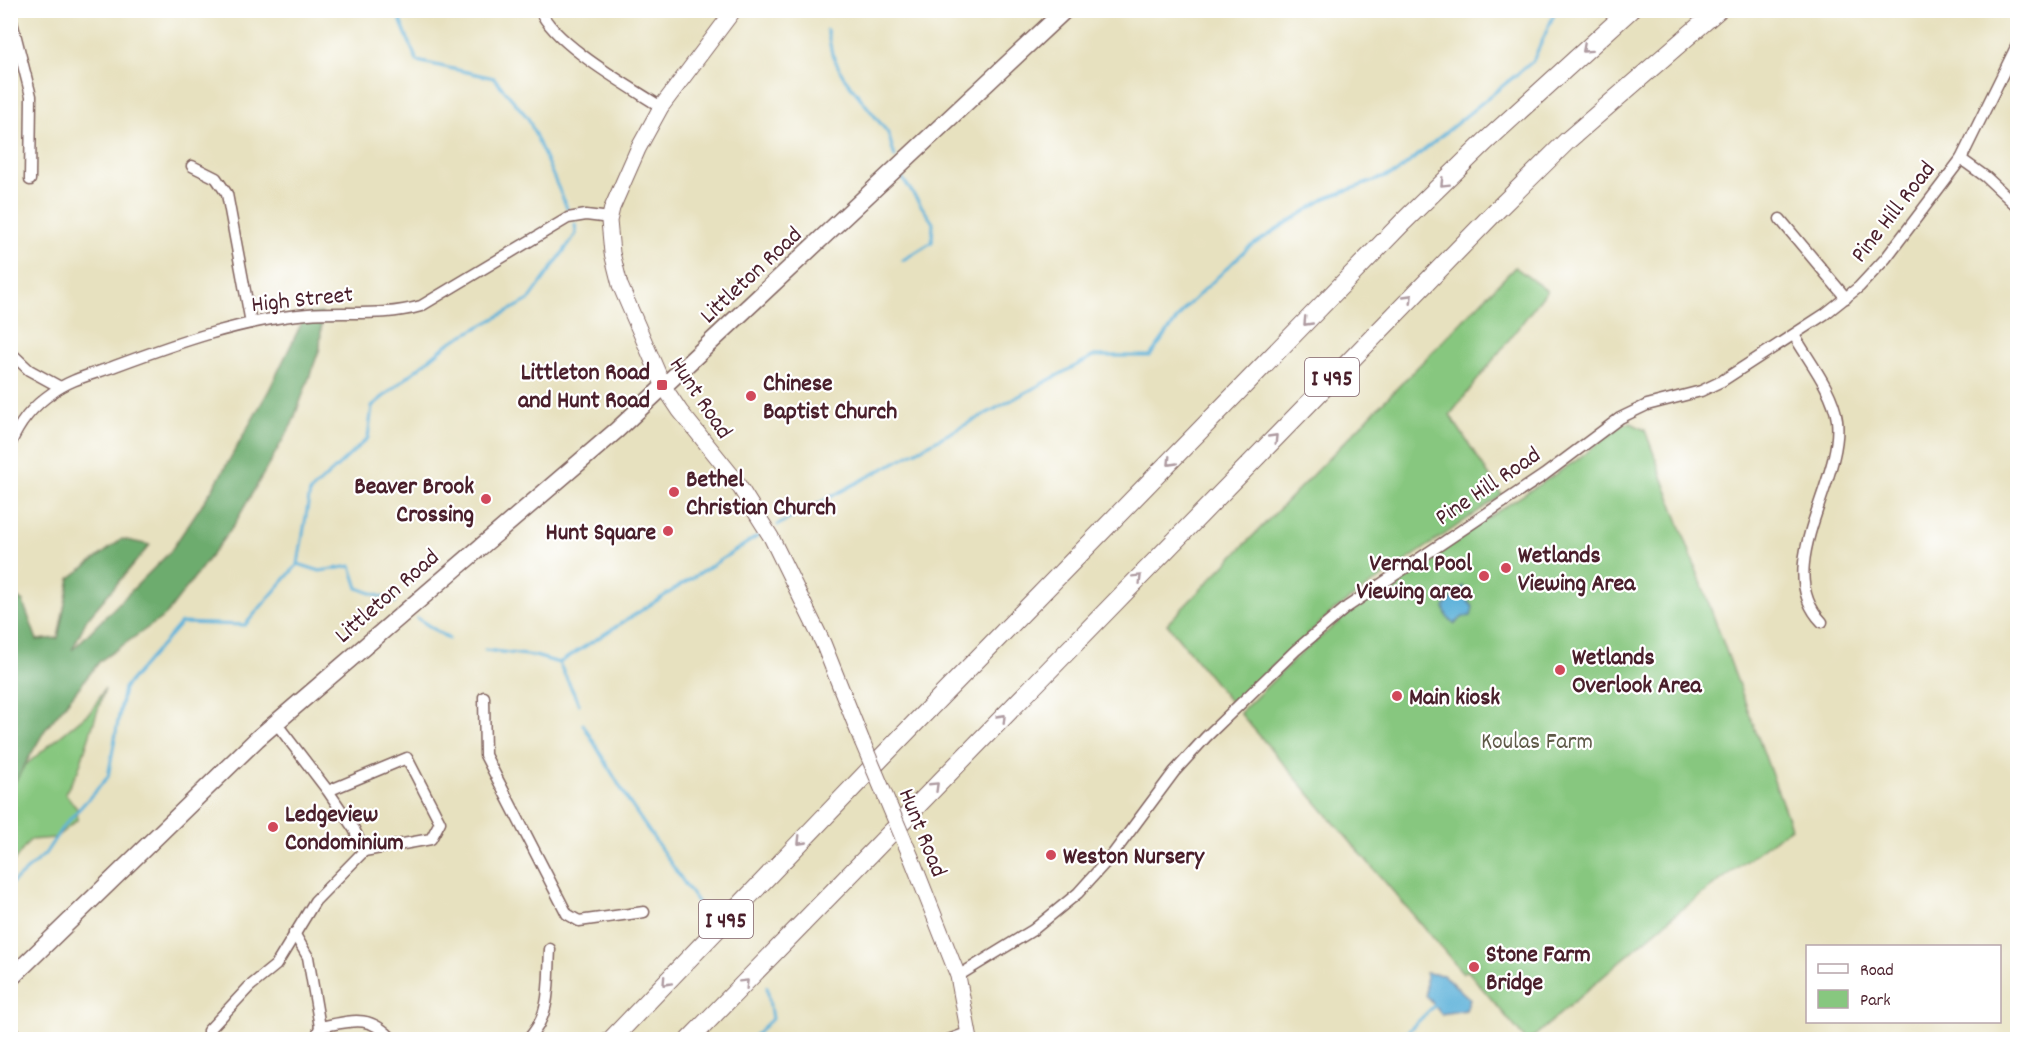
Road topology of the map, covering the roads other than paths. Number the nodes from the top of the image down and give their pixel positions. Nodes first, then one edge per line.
1 (540, 10) edge
2 (734, 10) edge
3 (1065, 10) edge
4 (1630, 10) edge
5 (1718, 10) edge
6 (10, 14) edge
7 (2018, 43) edge
8 (661, 107) junction
9 (1961, 159) junction
10 (192, 166) dead end
11 (30, 180) dead end
12 (2018, 207) edge
13 (610, 218) junction
14 (1780, 219) dead end
15 (1846, 298) junction
16 (251, 323) junction
17 (1794, 335) junction
18 (10, 352) edge
19 (60, 387) junction
20 (664, 387) junction
21 (10, 445) edge
22 (1822, 622) dead end
23 (484, 697) dead end
24 (276, 723) junction
25 (328, 791) junction
26 (364, 851) junction
27 (644, 912) dead end
28 (294, 933) junction
29 (550, 949) dead end
30 (958, 976) junction
31 (10, 979) edge
32 (10, 1026) edge
33 (320, 1027) junction
34 (970, 1036) edge
35 (17, 1040) edge
36 (208, 1040) edge
37 (315, 1040) edge
38 (393, 1040) edge
39 (527, 1040) edge
40 (611, 1040) edge
41 (689, 1040) edge
42 (948, 1040) edge

1 - 8 street
2 - 8 street, Hunt Road
3 - 20 main road, Littleton Road
4 -> 40 highway, I 495
41 -> 5 highway, I 495
6 - 11 street
7 - 9 street, Pine Hill Road
8 - 13 street, Hunt Road
9 - 12 street
9 - 15 street, Pine Hill Road
10 - 16 street
13 - 16 street, High Street
13 - 20 street, Hunt Road
14 - 15 street
15 - 17 street, Pine Hill Road
16 - 19 street, High Street
17 - 22 street
17 - 30 street, Pine Hill Road
18 - 19 street
19 - 21 street, High Street
20 - 24 main road, Littleton Road
20 - 30 street, Hunt Road, bridge
23 - 27 street
24 - 25 street
24 - 31 main road, Littleton Road
25 - 26 street
25 - 26 street
26 - 28 street
28 - 33 street
28 - 36 street
29 - 39 street
30 - 34 street
32 - 35 street
33 - 37 street
33 - 38 street
34 - 42 street

